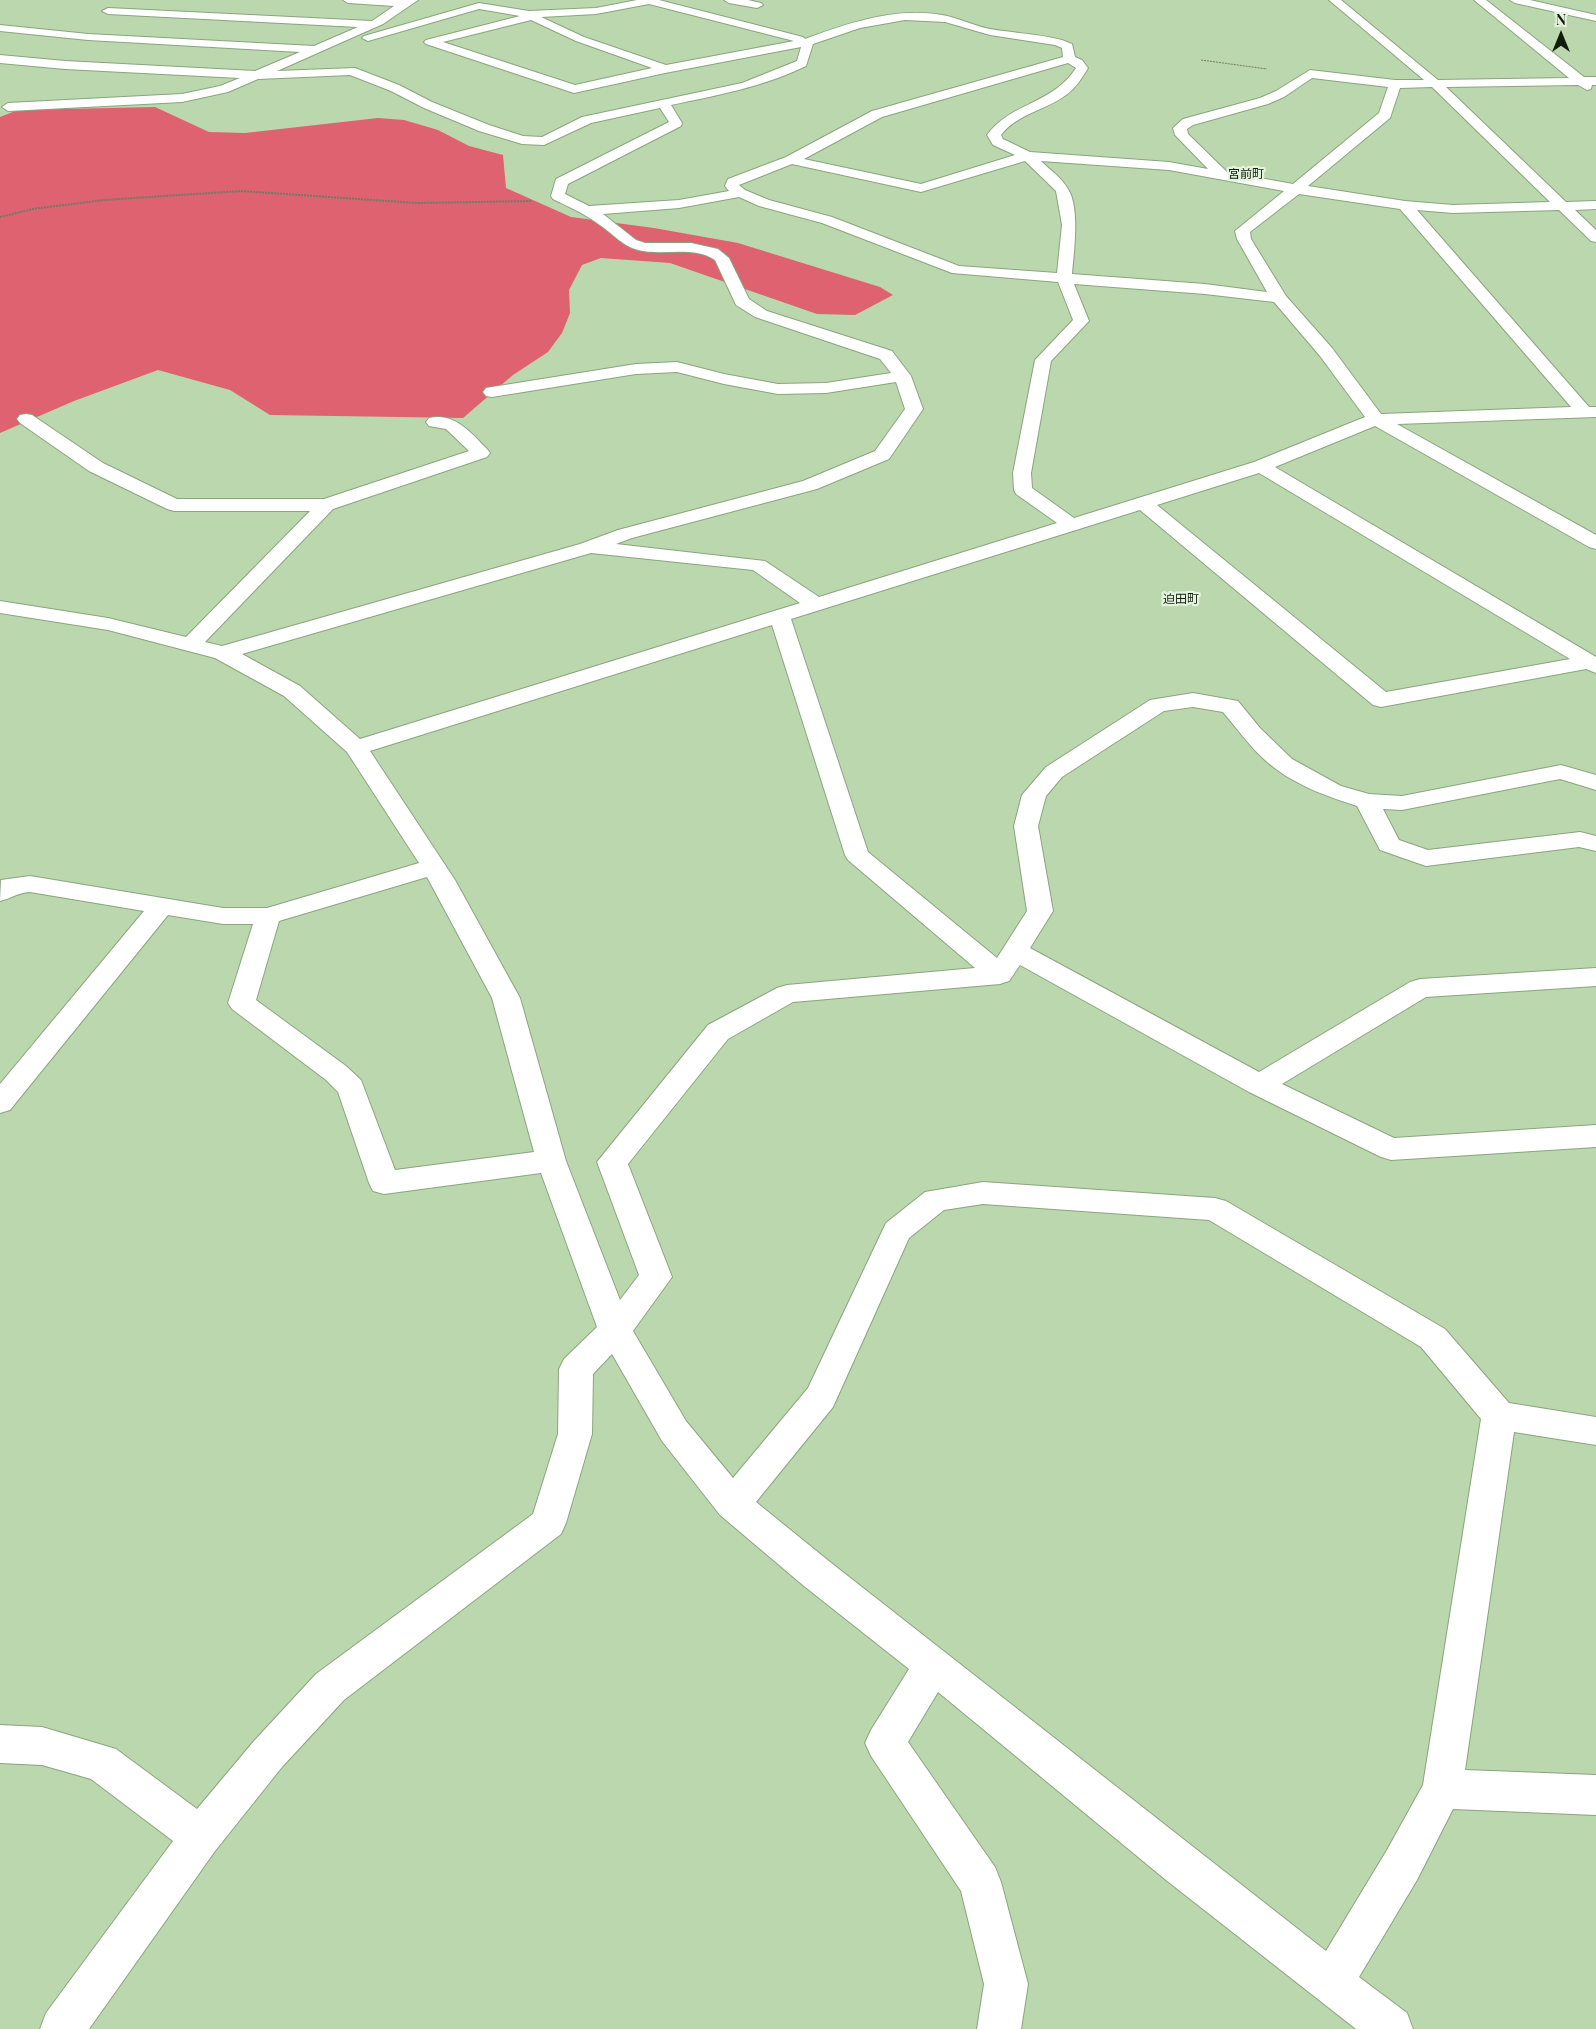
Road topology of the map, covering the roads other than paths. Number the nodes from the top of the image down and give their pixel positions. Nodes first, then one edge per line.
1 (117, 0) edge
2 (348, 0) edge
3 (675, 0) edge
4 (729, 0) edge
5 (1334, 0) edge
6 (1479, 0) edge
7 (1515, 0) edge
8 (409, 2) edge
9 (652, 2) edge
10 (757, 5) dead end
11 (108, 11) junction
12 (529, 15) junction
13 (1596, 18) edge
14 (375, 24) junction
15 (0, 28) edge
16 (88, 37) junction
17 (339, 41) junction
18 (808, 42) junction
19 (319, 49) junction
20 (0, 58) edge
21 (1069, 59) junction
22 (65, 64) junction
23 (665, 69) junction
24 (258, 75) junction
25 (51, 78) dead end
26 (1581, 81) junction
27 (1596, 81) edge
28 (1395, 84) junction
29 (1436, 84) junction
30 (1596, 93) edge
31 (30, 94) dead end
32 (664, 104) junction
33 (4, 109) edge
34 (1027, 156) junction
35 (791, 160) junction
36 (1223, 176) junction
37 (1296, 189) junction
38 (740, 193) junction
39 (1405, 205) junction
40 (1596, 205) edge
41 (1562, 206) junction
42 (585, 211) junction
43 (1596, 238) edge
44 (1064, 277) junction
45 (1279, 298) junction
46 (902, 376) junction
47 (492, 392) dead end
48 (1590, 412) edge
49 (26, 419) dead end
50 (1376, 419) junction
51 (435, 422) dead end
52 (1261, 466) junction
53 (1144, 504) junction
54 (326, 505) junction
55 (1073, 526) junction
56 (1596, 543) edge
57 (587, 548) junction
58 (817, 605) junction
59 (0, 607) edge
60 (780, 617) junction
61 (191, 644) junction
62 (223, 653) junction
63 (1593, 664) edge
64 (356, 748) junction
65 (1596, 783) edge
66 (1367, 801) junction
67 (1596, 844) edge
68 (434, 867) junction
69 (0, 893) edge
70 (162, 906) junction
71 (268, 916) junction
72 (1016, 952) junction
73 (1000, 975) junction
74 (1596, 977) edge
75 (1259, 1085) junction
76 (0, 1103) edge
77 (1596, 1136) edge
78 (551, 1161) junction
79 (616, 1330) junction
80 (1499, 1416) junction
81 (1596, 1431) edge
82 (733, 1504) junction
83 (933, 1664) junction
84 (0, 1744) edge
85 (1442, 1789) junction
86 (1596, 1795) edge
87 (201, 1837) junction
88 (1331, 1984) junction
89 (62, 2029) edge
90 (999, 2029) edge
91 (1391, 2029) edge

1 - 11 street
2 - 8 street
3 - 9 street
4 - 10 street
5 - 29 street
6 - 26 street
7 - 13 street
8 - 14 street
9 - 12 street
9 - 18 street
11 - 14 street
11 - 16 street
12 - 17 street
12 - 23 street
12 - 23 street
14 - 17 street
15 - 16 street
16 - 19 street
16 - 22 street
17 - 19 street
18 - 21 street
18 - 23 street
18 - 32 street
19 - 24 street
20 - 22 street
21 - 34 street
21 - 35 street
22 - 24 street
22 - 25 street
24 - 32 street
24 - 33 street
26 - 27 street
26 - 29 street
26 - 30 street
28 - 29 street
28 - 36 street
28 - 37 street
29 - 41 street
31 - 33 street
32 - 42 street
34 - 35 street
34 - 36 street
34 - 44 street
35 - 38 street
36 - 37 street
37 - 39 street
37 - 45 street
38 - 42 street
38 - 44 street
39 - 41 street
39 - 48 street
40 - 41 street
41 - 43 street
42 - 46 street
44 - 45 street
44 - 55 street
45 - 50 street
46 - 47 street
46 - 57 street
48 - 50 street
49 - 54 street
50 - 52 street
50 - 56 street
51 - 54 street
52 - 53 street
52 - 63 street
53 - 55 street
53 - 63 street
54 - 61 street
55 - 58 street
57 - 58 street
57 - 62 street
58 - 60 street
59 - 61 street
60 - 64 street
60 - 73 street
61 - 62 street
62 - 64 street
64 - 68 street
65 - 66 street
66 - 67 street
66 - 72 street
68 - 71 street
68 - 78 street
69 - 70 street
70 - 71 street
70 - 76 street
71 - 78 street
72 - 73 street
72 - 75 street
73 - 79 street
74 - 75 street
75 - 77 street
78 - 79 street
79 - 82 street
79 - 87 street
80 - 81 street
80 - 82 street
80 - 85 street
82 - 83 street
83 - 88 street
83 - 90 street
84 - 87 street
85 - 86 street
85 - 88 street
87 - 89 street
88 - 91 street

